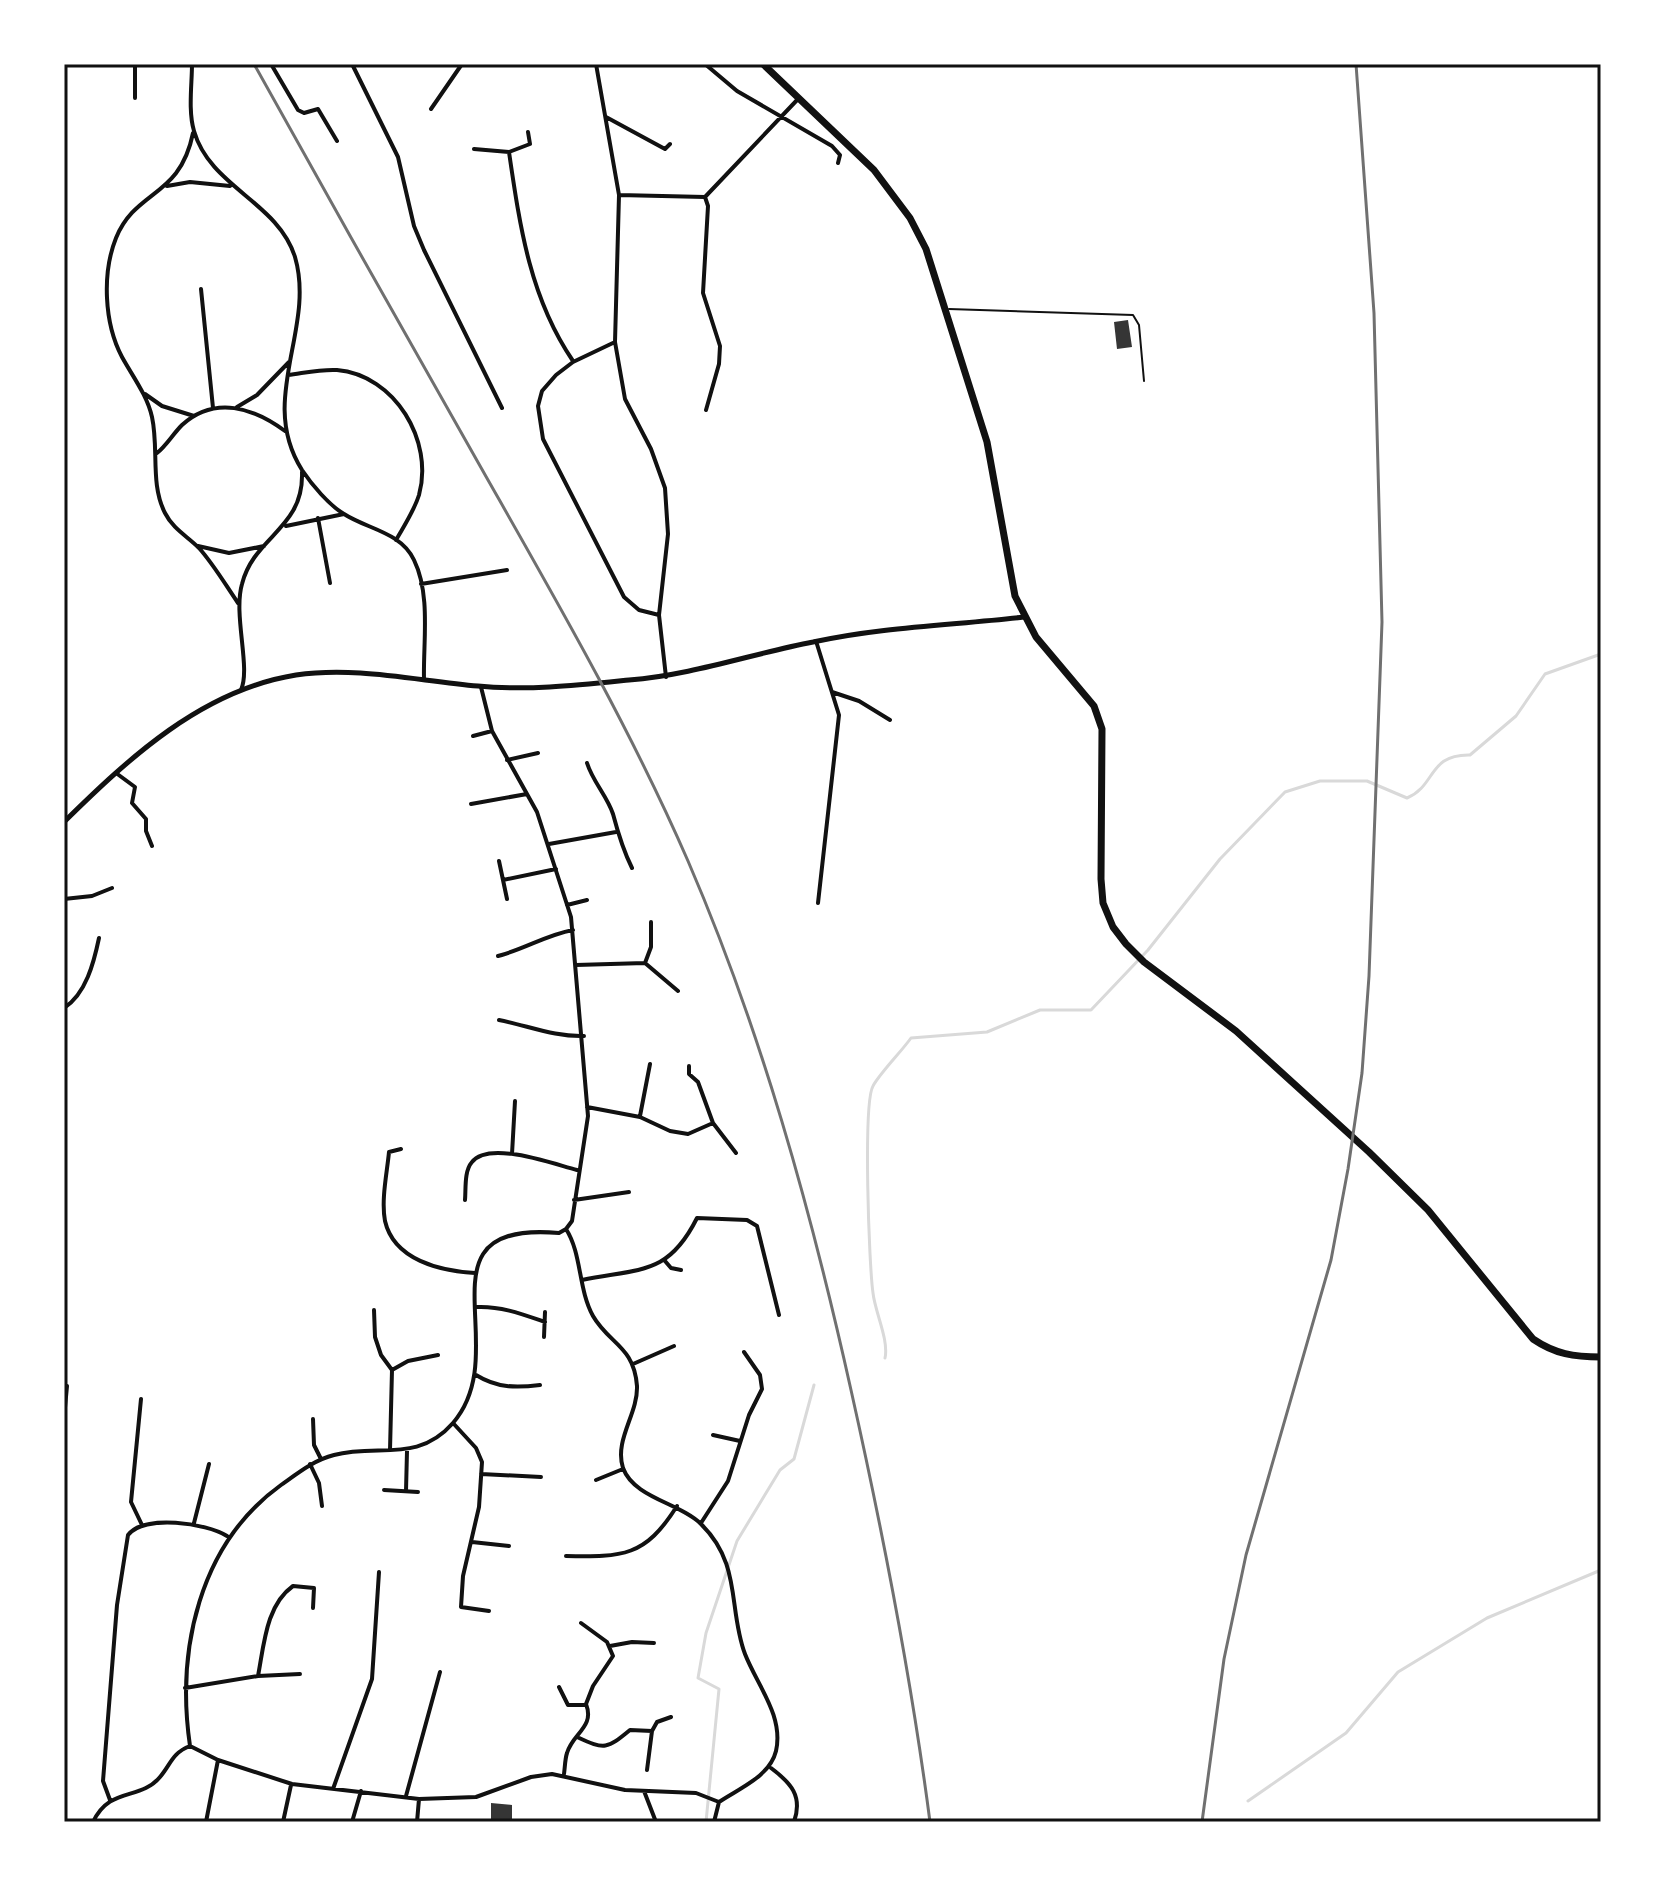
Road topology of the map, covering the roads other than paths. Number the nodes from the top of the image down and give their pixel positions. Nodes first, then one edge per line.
1 (135, 64) edge
2 (192, 64) edge
3 (271, 64) edge
4 (352, 64) edge
5 (462, 64) edge
6 (596, 64) edge
7 (705, 64) edge
8 (763, 64) edge
9 (135, 98) dead end
10 (799, 98) junction
11 (431, 109) dead end
12 (606, 117) junction
13 (780, 119) junction
14 (194, 130) junction
15 (528, 132) dead end
16 (337, 141) dead end
17 (670, 144) dead end
18 (474, 149) dead end
19 (509, 152) junction
20 (838, 163) dead end
21 (166, 187) junction
22 (232, 187) junction
23 (619, 195) junction
24 (705, 197) junction
25 (201, 289) dead end
26 (947, 309) junction
27 (615, 342) junction
28 (289, 362) junction
29 (573, 362) junction
30 (288, 375) junction
31 (1144, 381) dead end
32 (143, 393) junction
33 (236, 407) junction
34 (213, 408) junction
35 (502, 408) dead end
36 (706, 410) dead end
37 (194, 416) junction
38 (287, 433) junction
39 (157, 453) junction
40 (302, 469) junction
41 (344, 514) junction
42 (318, 518) junction
43 (286, 526) junction
44 (396, 540) junction
45 (196, 545) junction
46 (265, 545) junction
47 (507, 570) dead end
48 (330, 583) dead end
49 (421, 584) junction
50 (238, 603) junction
51 (659, 615) junction
52 (1024, 617) junction
53 (816, 641) junction
54 (666, 677) junction
55 (424, 680) junction
56 (481, 687) junction
57 (832, 692) junction
58 (238, 694) junction
59 (890, 720) dead end
60 (492, 731) junction
61 (473, 736) dead end
62 (538, 753) dead end
63 (507, 760) junction
64 (587, 763) dead end
65 (115, 772) junction
66 (528, 794) junction
67 (471, 804) dead end
68 (64, 822) edge
69 (616, 832) junction
70 (549, 844) junction
71 (152, 846) dead end
72 (499, 861) dead end
73 (632, 868) dead end
74 (556, 869) junction
75 (503, 880) junction
76 (112, 888) dead end
77 (64, 899) edge
78 (507, 899) dead end
79 (587, 900) dead end
80 (818, 903) dead end
81 (567, 905) junction
82 (651, 922) dead end
83 (573, 930) junction
84 (99, 938) dead end
85 (498, 956) dead end
86 (645, 963) junction
87 (576, 965) junction
88 (678, 991) dead end
89 (64, 1008) edge
90 (499, 1020) dead end
91 (584, 1036) junction
92 (650, 1064) dead end
93 (689, 1066) dead end
94 (515, 1101) dead end
95 (587, 1107) junction
96 (640, 1117) junction
97 (713, 1123) junction
98 (401, 1149) dead end
99 (736, 1153) dead end
100 (512, 1154) junction
101 (577, 1170) junction
102 (629, 1192) dead end
103 (465, 1200) dead end
104 (574, 1200) junction
105 (566, 1229) junction
106 (665, 1261) junction
107 (681, 1270) dead end
108 (475, 1273) junction
109 (581, 1281) junction
110 (477, 1307) junction
111 (374, 1310) dead end
112 (545, 1312) dead end
113 (779, 1315) dead end
114 (545, 1322) junction
115 (544, 1337) dead end
116 (674, 1346) dead end
117 (744, 1352) dead end
118 (438, 1355) dead end
119 (1601, 1357) edge
120 (633, 1364) junction
121 (392, 1370) junction
122 (476, 1375) junction
123 (540, 1385) dead end
124 (67, 1386) dead end
125 (141, 1399) dead end
126 (64, 1418) edge
127 (313, 1419) dead end
128 (453, 1423) junction
129 (713, 1435) dead end
130 (740, 1441) junction
131 (390, 1451) junction
132 (407, 1451) junction
133 (321, 1459) junction
134 (209, 1464) dead end
135 (310, 1464) junction
136 (623, 1469) junction
137 (481, 1474) junction
138 (541, 1477) dead end
139 (596, 1480) dead end
140 (384, 1490) dead end
141 (406, 1491) junction
142 (418, 1492) dead end
143 (322, 1506) dead end
144 (677, 1506) junction
145 (194, 1523) junction
146 (701, 1523) junction
147 (142, 1525) junction
148 (228, 1537) junction
149 (472, 1542) junction
150 (509, 1546) dead end
151 (576, 1546) dead end
152 (566, 1556) dead end
153 (576, 1556) junction
154 (379, 1572) dead end
155 (313, 1608) dead end
156 (489, 1611) dead end
157 (581, 1623) dead end
158 (654, 1643) dead end
159 (610, 1646) junction
160 (440, 1672) dead end
161 (300, 1674) dead end
162 (258, 1676) junction
163 (559, 1687) dead end
164 (185, 1688) junction
165 (586, 1704) junction
166 (671, 1717) dead end
167 (652, 1731) junction
168 (576, 1737) junction
169 (190, 1746) junction
170 (218, 1760) junction
171 (771, 1768) junction
172 (647, 1770) dead end
173 (564, 1774) junction
174 (292, 1784) junction
175 (333, 1789) junction
176 (361, 1791) junction
177 (644, 1791) junction
178 (406, 1796) junction
179 (419, 1799) junction
180 (110, 1800) junction
181 (716, 1801) junction
182 (93, 1822) edge
183 (206, 1822) edge
184 (283, 1822) edge
185 (352, 1822) edge
186 (417, 1822) edge
187 (656, 1822) edge
188 (714, 1822) edge
189 (794, 1822) edge

1 - 9 street
2 - 14 street
3 - 16 street
4 - 35 street
5 - 11 street
6 - 12 street
7 - 13 street
8 - 10 highway
10 - 13 street
10 - 26 highway
12 - 17 street
12 - 23 street
13 - 20 street
13 - 24 street
14 - 21 street
14 - 22 street
15 - 19 street
18 - 19 street
19 - 29 street
21 - 22 street
21 - 32 street
22 - 28 street
23 - 24 street
23 - 27 street
24 - 36 street
25 - 34 street
26 - 31 lane
26 - 52 highway
27 - 29 street
27 - 51 street
28 - 30 street
28 - 33 street
29 - 51 street
30 - 38 street
30 - 44 street
32 - 37 street
32 - 39 street
33 - 34 street
33 - 38 street
34 - 37 street
37 - 39 street
38 - 40 street
39 - 45 street
40 - 41 street
40 - 43 street
41 - 42 street
41 - 44 street
42 - 43 street
42 - 48 street
43 - 46 street
44 - 49 street
45 - 46 street
45 - 50 street
46 - 50 street
47 - 49 street
49 - 55 street
50 - 58 street
51 - 54 street
52 - 53 street
52 - 119 highway
53 - 54 street
53 - 57 street
54 - 56 street
55 - 56 street
55 - 58 street
56 - 60 street
57 - 59 street
57 - 80 street
58 - 65 street
60 - 61 street
60 - 63 street
62 - 63 street
63 - 66 street
64 - 69 street
65 - 68 street
65 - 71 street
66 - 67 street
66 - 70 street
69 - 70 street
69 - 73 street
70 - 74 street
72 - 75 street
74 - 75 street
74 - 81 street
75 - 78 street
76 - 77 street
79 - 81 street
81 - 83 street
82 - 86 street
83 - 85 street
83 - 87 street
84 - 89 street
86 - 87 street
86 - 88 street
87 - 91 street
90 - 91 street
91 - 95 street
92 - 96 street
93 - 97 street
94 - 100 street
95 - 96 street
95 - 101 street
96 - 97 street
97 - 99 street
98 - 108 street
100 - 101 street
100 - 103 street
101 - 104 street
102 - 104 street
104 - 105 street
105 - 108 street
105 - 109 street
106 - 107 street
106 - 109 street
106 - 113 street
108 - 110 street
109 - 120 street
110 - 114 street
110 - 122 street
111 - 121 street
112 - 114 street
114 - 115 street
116 - 120 street
117 - 130 street
118 - 121 street
120 - 136 street
121 - 131 street
122 - 123 street
122 - 128 street
124 - 126 street
125 - 147 street
127 - 133 street
128 - 132 street
128 - 137 street
129 - 130 street
130 - 146 street
131 - 132 street
131 - 133 street
132 - 141 street
133 - 135 street
134 - 145 street
135 - 143 street
135 - 148 street
136 - 139 street
136 - 144 street
137 - 138 street
137 - 149 street
140 - 141 street
141 - 142 street
144 - 146 street
144 - 153 street
145 - 147 street
145 - 148 street
146 - 171 street
147 - 180 street
148 - 164 street
149 - 150 street
149 - 156 street
151 - 153 street
152 - 153 street
154 - 175 street
155 - 162 street
157 - 159 street
158 - 159 street
159 - 165 street
160 - 178 street
161 - 162 street
162 - 164 street
163 - 165 street
164 - 169 street
165 - 168 street
166 - 167 street
167 - 168 street
167 - 172 street
168 - 173 street
169 - 170 street
169 - 180 street
170 - 174 street
170 - 183 street
171 - 181 street
171 - 189 street
173 - 177 street
173 - 179 street
174 - 175 street
174 - 184 street
175 - 176 street
176 - 178 street
176 - 185 street
177 - 181 street
177 - 187 street
178 - 179 street
179 - 186 street
180 - 182 street
181 - 188 street

